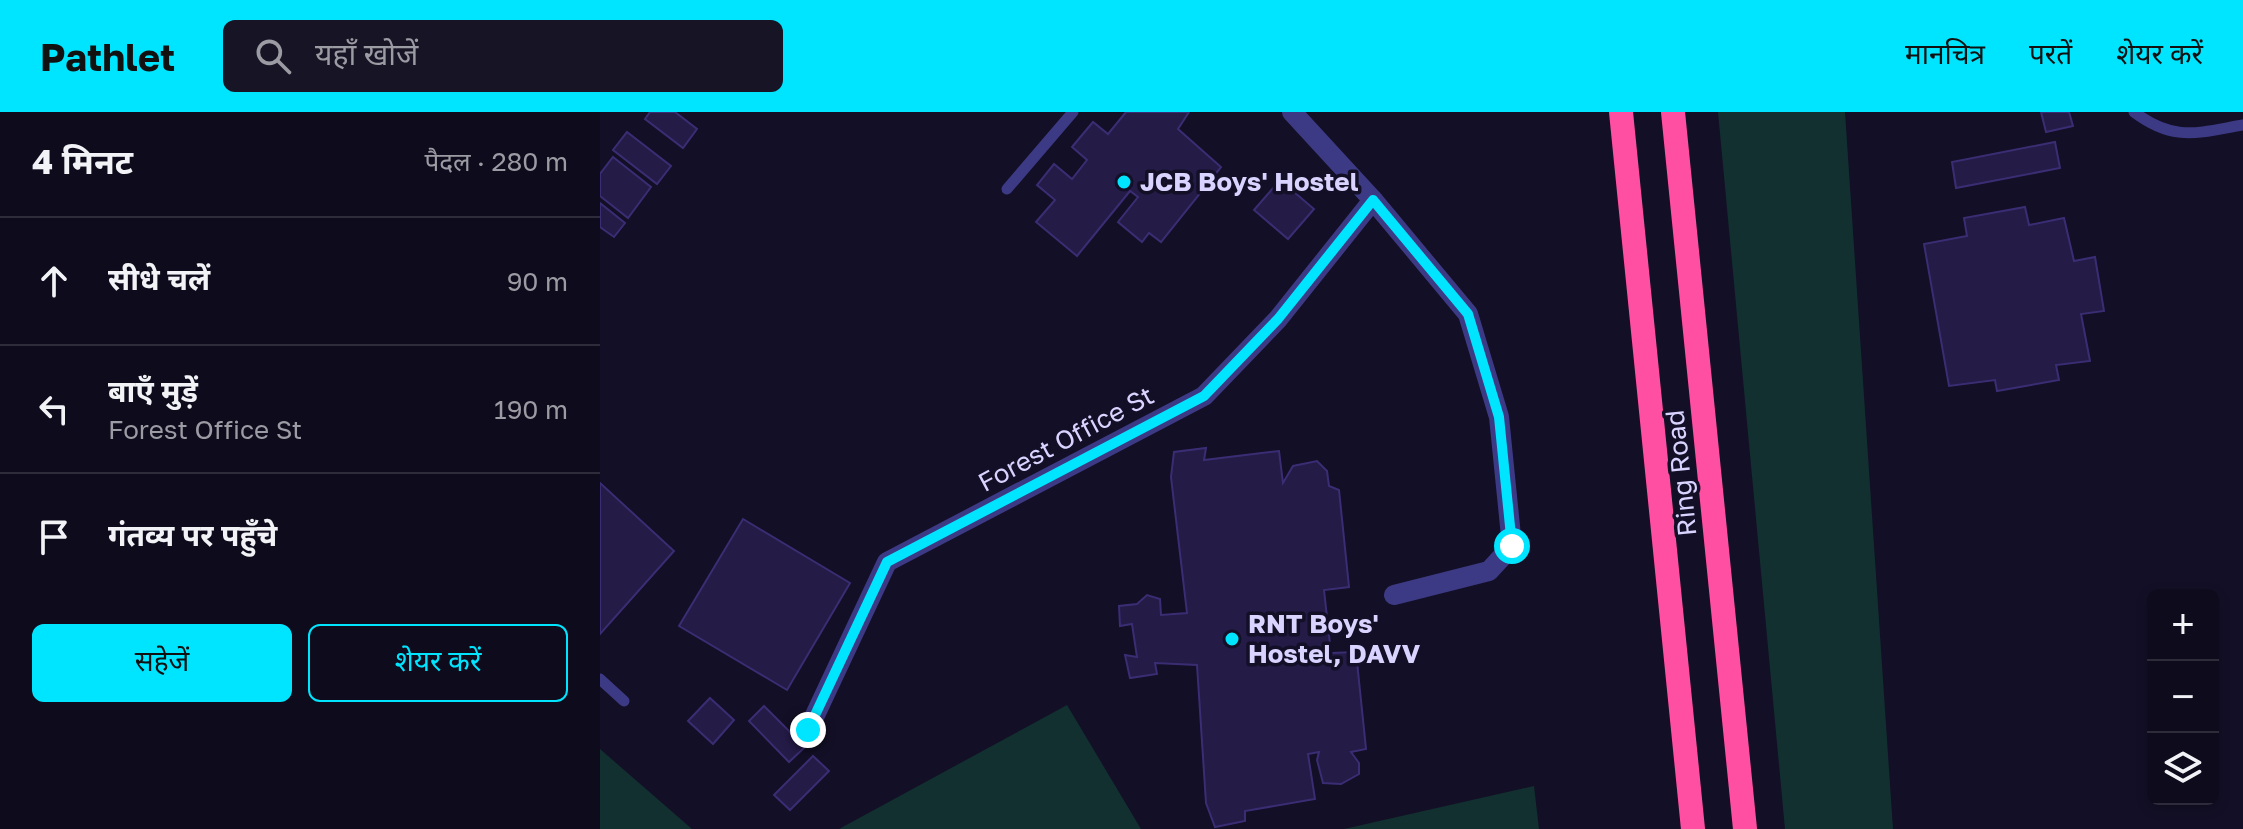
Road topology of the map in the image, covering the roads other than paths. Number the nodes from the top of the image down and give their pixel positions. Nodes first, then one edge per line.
1 (1073, 112) edge
2 (1292, 112) edge
3 (1621, 112) edge
4 (1673, 112) edge
5 (2134, 112) edge
6 (2243, 125) edge
7 (1007, 189) dead end
8 (1373, 200) junction
9 (1394, 595) dead end
10 (600, 679) edge
11 (624, 701) dead end
12 (808, 730) dead end
13 (1693, 829) edge
14 (1745, 829) edge

1 - 7 lane
2 - 8 street
3 - 13 highway, Ring Road
4 - 14 highway, Ring Road
5 - 6 lane
8 - 9 street
8 - 12 street, Forest Office St
10 - 11 lane

